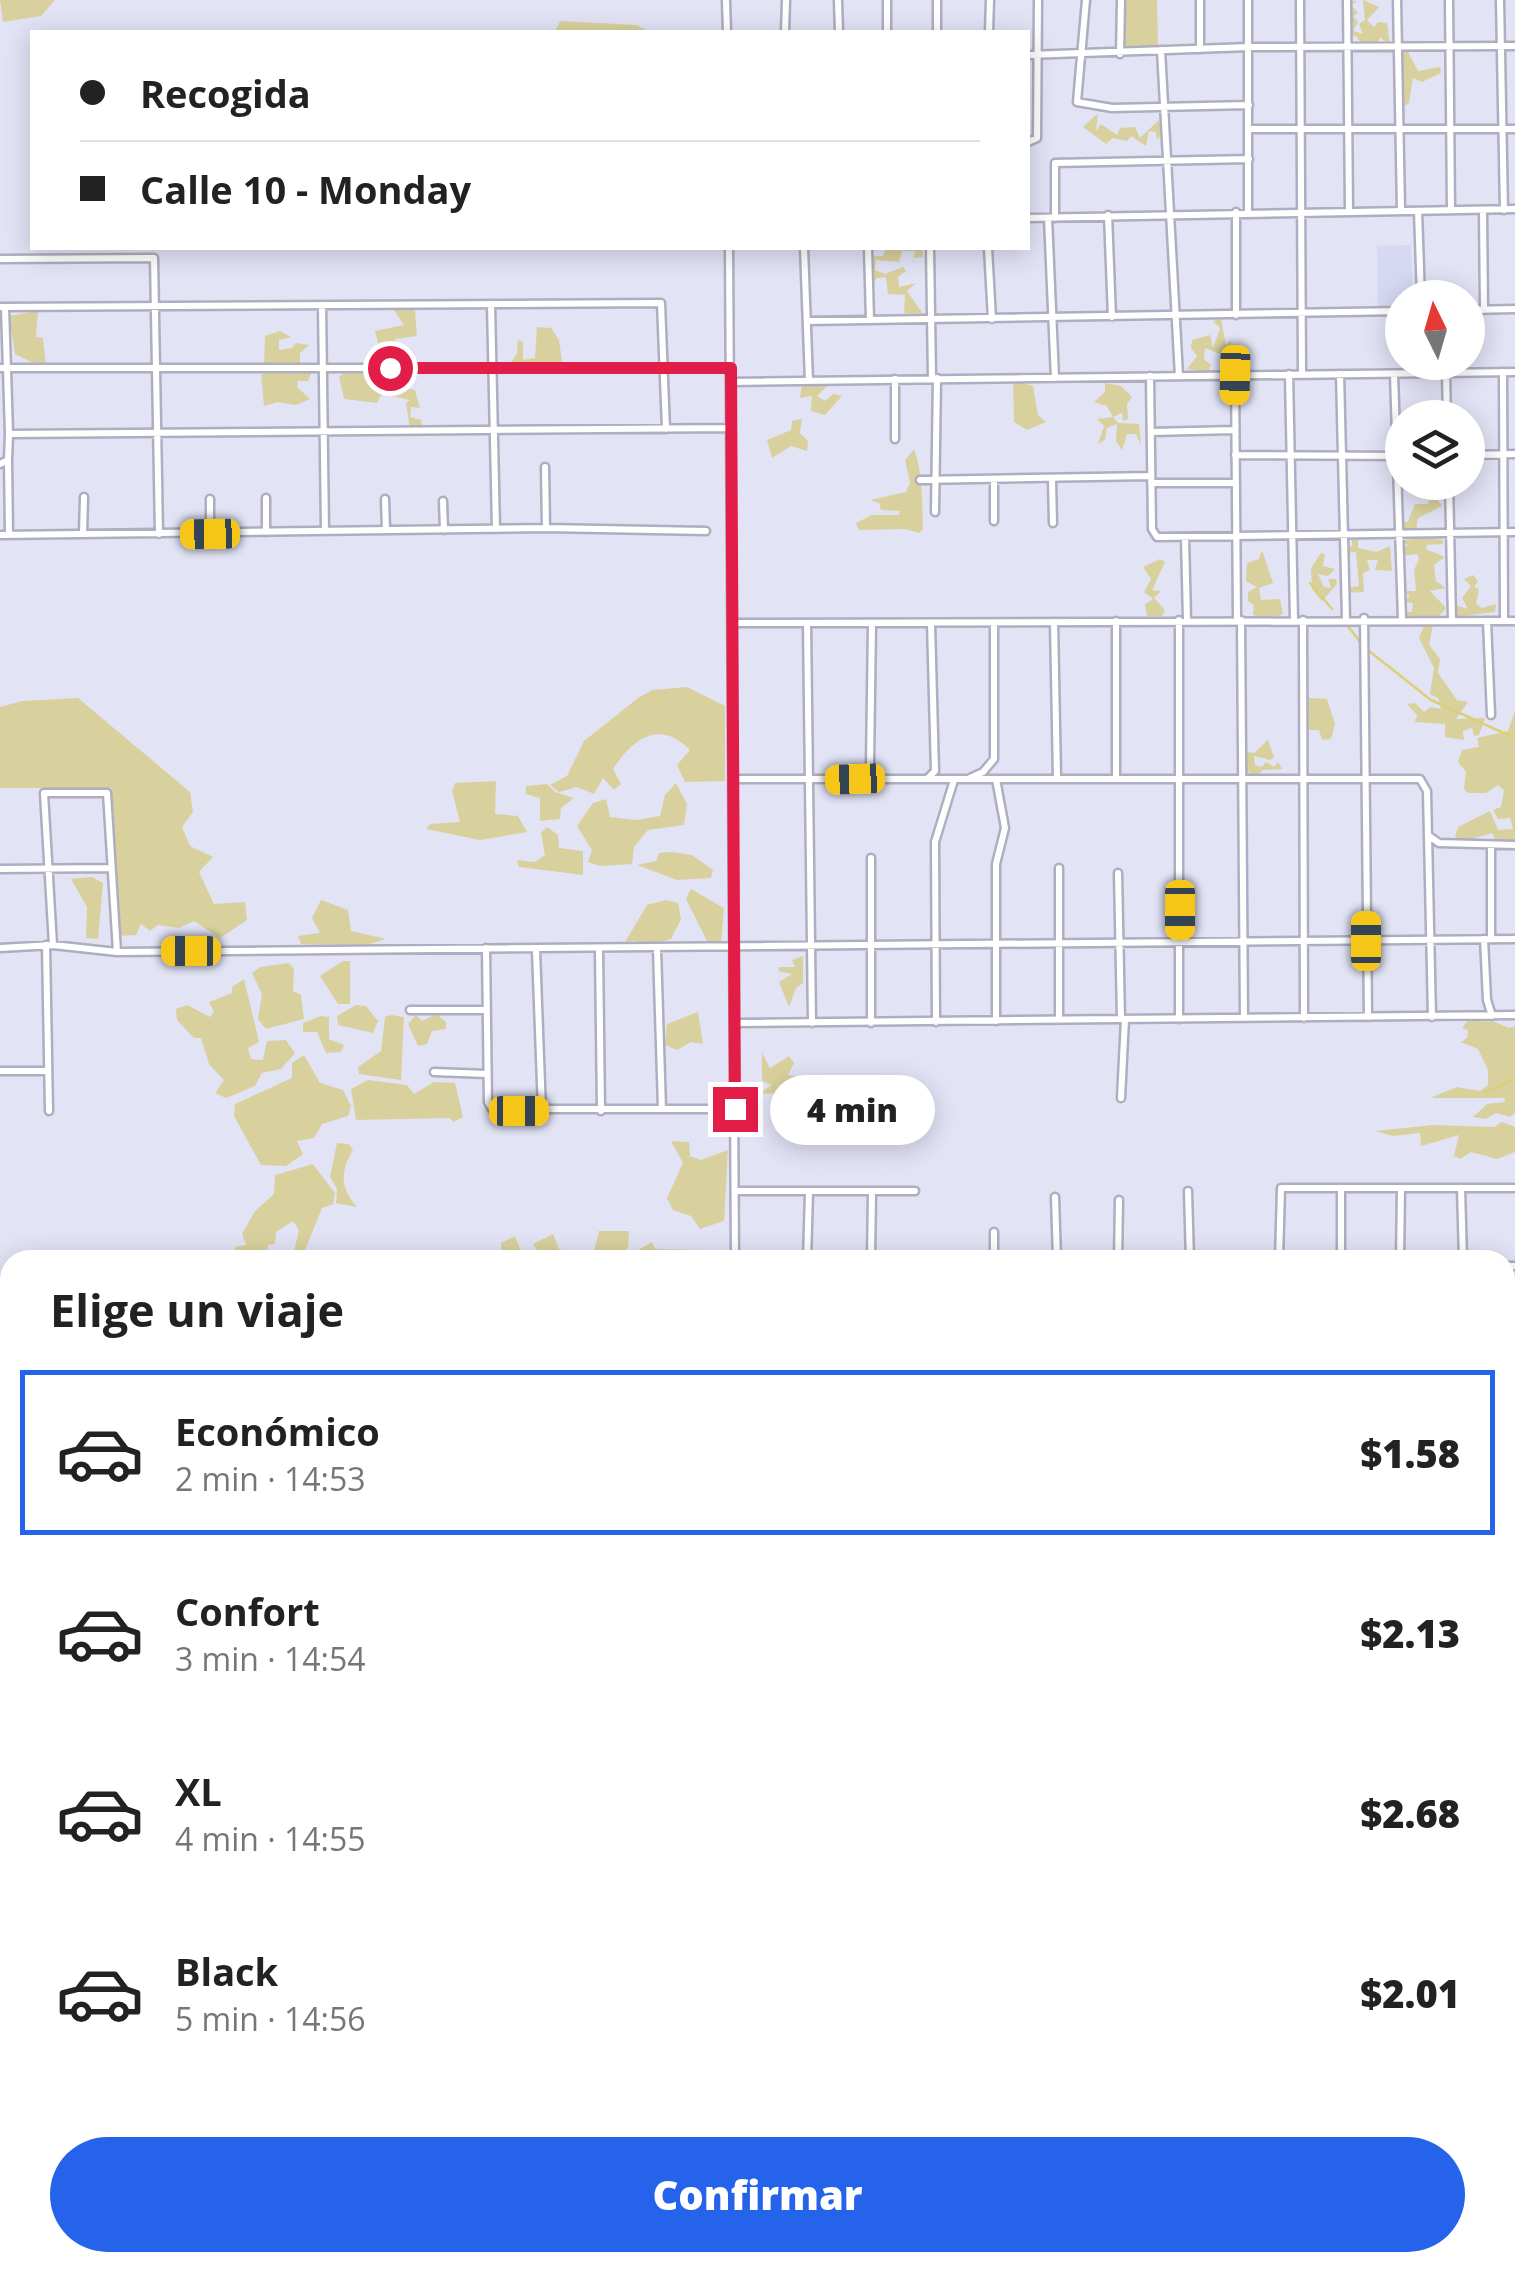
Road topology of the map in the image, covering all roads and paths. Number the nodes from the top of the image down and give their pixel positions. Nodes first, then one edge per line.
1 (726, 0) edge
2 (786, 0) edge
3 (838, 0) edge
4 (887, 0) edge
5 (938, 0) edge
6 (990, 0) edge
7 (1038, 0) edge
8 (1086, 0) edge
9 (1121, 0) edge
10 (1200, 0) edge
11 (1248, 0) edge
12 (1300, 0) edge
13 (1347, 0) edge
14 (1397, 0) edge
15 (1450, 0) edge
16 (1500, 0) edge
17 (726, 30) edge
18 (786, 30) edge
19 (839, 30) edge
20 (887, 30) edge
21 (938, 30) edge
22 (989, 30) edge
23 (1515, 46) edge
24 (1248, 47) junction
25 (1504, 47) junction
26 (1300, 48) junction
27 (1347, 48) junction
28 (1450, 48) junction
29 (1397, 49) junction
30 (1161, 50) junction
31 (1200, 50) junction
32 (1120, 54) junction
33 (1030, 55) edge
34 (1040, 56) junction
35 (1079, 56) junction
36 (1250, 105) junction
37 (1166, 106) junction
38 (1249, 129) junction
39 (1302, 129) junction
40 (1350, 129) junction
41 (1400, 129) junction
42 (1452, 129) junction
43 (1505, 129) junction
44 (1515, 129) edge
45 (1030, 141) edge
46 (1249, 159) junction
47 (1170, 160) junction
48 (1402, 210) junction
49 (1451, 210) junction
50 (1482, 210) junction
51 (1504, 210) junction
52 (1515, 210) edge
53 (1349, 211) junction
54 (1418, 211) junction
55 (1236, 212) junction
56 (1248, 212) junction
57 (1302, 212) junction
58 (1174, 214) junction
59 (1108, 216) junction
60 (1030, 218) edge
61 (1052, 218) junction
62 (729, 250) edge
63 (804, 250) edge
64 (868, 250) edge
65 (930, 250) edge
66 (988, 250) edge
67 (0, 259) edge
68 (1420, 280) edge
69 (1483, 280) edge
70 (491, 304) junction
71 (322, 305) junction
72 (154, 306) junction
73 (3, 307) edge
74 (1515, 309) edge
75 (1485, 310) edge
76 (1385, 312) edge
77 (1302, 314) junction
78 (1236, 315) junction
79 (1177, 316) junction
80 (1112, 317) junction
81 (992, 318) junction
82 (1052, 318) junction
83 (807, 320) junction
84 (870, 320) junction
85 (931, 320) junction
86 (666, 366) junction
87 (492, 367) junction
88 (4, 368) edge
89 (154, 368) junction
90 (731, 368) junction
91 (322, 369) junction
92 (1485, 372) edge
93 (1503, 372) junction
94 (1515, 372) edge
95 (1289, 374) junction
96 (1302, 374) junction
97 (1340, 374) junction
98 (1385, 374) edge
99 (1235, 375) junction
100 (1150, 376) junction
101 (1179, 376) junction
102 (934, 378) junction
103 (1055, 378) junction
104 (895, 379) junction
105 (809, 381) junction
106 (731, 382) junction
107 (666, 428) junction
108 (731, 428) junction
109 (324, 430) junction
110 (494, 430) junction
111 (1235, 430) junction
112 (156, 432) junction
113 (1151, 432) junction
114 (9, 434) junction
115 (896, 439) dead end
116 (1515, 454) edge
117 (1485, 455) edge
118 (1502, 455) junction
119 (1235, 456) junction
120 (1290, 456) junction
121 (1342, 456) junction
122 (1385, 456) edge
123 (4, 462) edge
124 (545, 467) dead end
125 (994, 479) junction
126 (920, 480) dead end
127 (939, 480) junction
128 (1052, 480) junction
129 (1151, 480) junction
130 (1234, 483) junction
131 (84, 497) dead end
132 (266, 498) dead end
133 (210, 499) dead end
134 (384, 500) dead end
135 (443, 500) dead end
136 (1398, 500) edge
137 (1449, 500) edge
138 (935, 512) dead end
139 (994, 521) dead end
140 (1053, 523) dead end
141 (546, 528) junction
142 (326, 530) junction
143 (386, 530) junction
144 (444, 530) junction
145 (496, 530) junction
146 (706, 531) dead end
147 (266, 532) junction
148 (1503, 532) junction
149 (1515, 532) edge
150 (1344, 533) junction
151 (1398, 533) junction
152 (83, 534) junction
153 (159, 534) junction
154 (210, 534) junction
155 (1292, 534) junction
156 (1450, 534) junction
157 (4, 535) edge
158 (1185, 538) junction
159 (1236, 538) junction
160 (1364, 618) junction
161 (1239, 619) junction
162 (1346, 619) junction
163 (1402, 619) junction
164 (1183, 620) junction
165 (1298, 620) junction
166 (1452, 620) junction
167 (1116, 621) junction
168 (1487, 621) junction
169 (1504, 621) junction
170 (1515, 621) edge
171 (994, 622) junction
172 (1054, 622) junction
173 (808, 623) junction
174 (872, 623) junction
175 (931, 623) junction
176 (733, 624) junction
177 (1490, 715) dead end
178 (994, 759) junction
179 (870, 764) junction
180 (934, 771) junction
181 (1057, 778) junction
182 (1116, 778) junction
183 (1302, 778) junction
184 (1365, 778) junction
185 (735, 779) junction
186 (855, 779) junction
187 (882, 779) junction
188 (996, 779) junction
189 (1010, 779) junction
190 (810, 780) junction
191 (926, 780) junction
192 (943, 780) junction
193 (954, 780) junction
194 (964, 780) junction
195 (1178, 780) junction
196 (1242, 780) junction
197 (1428, 836) junction
198 (1491, 846) junction
199 (1515, 846) edge
200 (871, 858) dead end
201 (51, 868) junction
202 (110, 868) junction
203 (1059, 868) dead end
204 (0, 869) edge
205 (1118, 873) dead end
206 (1488, 939) junction
207 (1515, 939) edge
208 (1304, 941) junction
209 (1366, 941) junction
210 (1427, 941) junction
211 (935, 942) junction
212 (994, 942) junction
213 (1180, 942) junction
214 (1242, 942) junction
215 (872, 943) junction
216 (1058, 943) junction
217 (1121, 943) junction
218 (49, 945) junction
219 (735, 946) junction
220 (810, 946) junction
221 (0, 948) edge
222 (486, 948) junction
223 (657, 949) junction
224 (536, 950) junction
225 (599, 950) junction
226 (117, 952) junction
227 (410, 1010) dead end
228 (486, 1010) junction
229 (1492, 1016) junction
230 (1515, 1016) edge
231 (1368, 1017) junction
232 (1432, 1017) junction
233 (1123, 1018) junction
234 (1244, 1018) junction
235 (1304, 1018) junction
236 (1060, 1019) junction
237 (1179, 1019) junction
238 (996, 1021) junction
239 (936, 1022) junction
240 (735, 1023) junction
241 (812, 1023) junction
242 (871, 1023) junction
243 (0, 1071) edge
244 (47, 1071) junction
245 (434, 1072) dead end
246 (487, 1074) junction
247 (1121, 1098) dead end
248 (662, 1109) junction
249 (735, 1109) junction
250 (601, 1110) junction
251 (49, 1111) dead end
252 (542, 1111) junction
253 (1341, 1188) junction
254 (1401, 1188) junction
255 (1461, 1188) junction
256 (1515, 1188) edge
257 (735, 1191) junction
258 (872, 1191) junction
259 (915, 1191) dead end
260 (809, 1192) junction
261 (1188, 1192) dead end
262 (1055, 1197) dead end
263 (1119, 1200) dead end
264 (994, 1232) dead end
265 (735, 1250) edge
266 (808, 1250) edge
267 (871, 1250) edge
268 (994, 1250) edge
269 (1057, 1250) edge
270 (1118, 1250) edge
271 (1190, 1250) edge
272 (1279, 1250) edge
273 (1342, 1250) edge
274 (1400, 1250) edge
275 (1462, 1250) edge

1 - 17 street
2 - 18 street
3 - 19 street
4 - 20 street
5 - 21 street
6 - 22 street
7 - 34 street
8 - 35 street
9 - 32 street
10 - 31 street
11 - 24 street
12 - 26 street
13 - 27 street
14 - 29 street
15 - 28 street
16 - 25 street
23 - 25 street
24 - 26 street
24 - 31 street
24 - 36 street
25 - 28 street
25 - 43 street
26 - 27 street
26 - 39 street
27 - 29 street
27 - 40 street
28 - 29 street
28 - 42 street
29 - 41 street
30 - 31 street
30 - 32 street
30 - 37 street
32 - 35 street
33 - 34 street
34 - 35 street
34 - 45 street
35 - 37 street
36 - 37 street
36 - 38 street
37 - 47 street
38 - 39 street
38 - 46 street
39 - 40 street
39 - 57 street
40 - 41 street
40 - 53 street
41 - 42 street
41 - 48 street
42 - 43 street
42 - 49 street
43 - 44 street
43 - 51 street
46 - 47 street
46 - 56 street
47 - 58 street
47 - 61 street
48 - 53 street
48 - 54 street
49 - 50 street
49 - 54 street
50 - 51 street
50 - 69 street
51 - 52 street
53 - 57 street
54 - 68 street
55 - 56 street
55 - 58 street
55 - 78 street
56 - 57 street
57 - 77 street
58 - 59 street
58 - 79 street
59 - 61 street
59 - 80 street
60 - 61 street
61 - 82 street
62 - 90 street
63 - 83 street
64 - 84 street
65 - 85 street
66 - 81 street
67 - 72 street
70 - 71 street
70 - 86 street
70 - 87 street
71 - 72 street
71 - 91 street
72 - 73 street
72 - 89 street
73 - 88 street
74 - 75 street
76 - 77 street
77 - 78 street
77 - 96 street
78 - 79 street
79 - 80 street
79 - 101 street
80 - 82 street
81 - 82 street
81 - 85 street
82 - 103 street
83 - 84 street
83 - 105 street
84 - 85 street
85 - 102 street
86 - 87 street
86 - 90 street
86 - 107 street
87 - 91 street
87 - 110 street
88 - 89 street
88 - 114 street
89 - 91 street
89 - 112 street
90 - 106 street
91 - 109 street
92 - 93 street
93 - 94 street
93 - 118 street
95 - 96 street
95 - 99 street
95 - 120 street
96 - 97 street
97 - 98 street
97 - 121 street
99 - 101 street
99 - 111 street
100 - 101 street
100 - 103 street
100 - 113 street
102 - 103 street
102 - 104 street
102 - 127 street
104 - 105 street
104 - 115 street
105 - 106 street
106 - 108 street
107 - 108 street
107 - 110 street
108 - 176 street
109 - 110 street
109 - 112 street
109 - 142 street
110 - 145 street
111 - 113 street
111 - 119 street
112 - 114 street
112 - 153 street
113 - 129 street
114 - 123 street
116 - 118 street
117 - 118 street
118 - 148 street
119 - 120 street
119 - 130 street
120 - 121 street
120 - 155 street
121 - 122 street
121 - 150 street
123 - 157 street
124 - 141 street
125 - 127 street
125 - 128 street
125 - 139 street
126 - 127 street
127 - 138 street
128 - 129 street
128 - 140 street
129 - 130 street
129 - 158 street
130 - 159 street
131 - 152 street
132 - 147 street
133 - 154 street
134 - 143 street
135 - 144 street
136 - 151 street
137 - 156 street
141 - 145 street
141 - 146 street
142 - 143 street
142 - 147 street
143 - 144 street
144 - 145 street
147 - 154 street
148 - 149 street
148 - 156 street
148 - 169 street
150 - 151 street
150 - 155 street
150 - 162 street
151 - 156 street
151 - 163 street
152 - 153 street
152 - 157 street
153 - 154 street
155 - 159 street
155 - 165 street
156 - 166 street
158 - 159 street
158 - 164 street
159 - 161 street
160 - 162 street
160 - 163 street
160 - 184 street
161 - 164 street
161 - 165 street
161 - 196 street
162 - 165 street
163 - 166 street
164 - 167 street
164 - 195 street
165 - 183 street
166 - 168 street
167 - 172 street
167 - 182 street
168 - 169 street
168 - 177 street
169 - 170 street
171 - 172 street
171 - 175 street
171 - 178 street
172 - 181 street
173 - 174 street
173 - 176 street
173 - 190 street
174 - 175 street
174 - 179 street
175 - 180 street
176 - 185 street
178 - 189 street
178 - 194 street
179 - 186 street
179 - 187 street
180 - 191 street
180 - 192 street
181 - 182 street
181 - 189 street
182 - 195 street
183 - 184 street
183 - 196 street
183 - 208 street
184 - 197 street
184 - 209 street
185 - 190 street
185 - 219 street
186 - 187 street
186 - 190 street
187 - 191 street
188 - 189 street
188 - 194 street
188 - 212 street
190 - 220 street
191 - 192 street
192 - 193 street
193 - 194 street
193 - 211 street
195 - 196 street
195 - 213 street
196 - 214 street
197 - 198 street
197 - 210 street
198 - 199 street
198 - 206 street
200 - 215 street
201 - 202 street
201 - 202 street
201 - 204 street
201 - 218 street
202 - 226 street
203 - 216 street
205 - 217 street
206 - 207 street
206 - 210 street
206 - 229 street
208 - 209 street
208 - 214 street
208 - 235 street
209 - 210 street
209 - 231 street
210 - 232 street
211 - 212 street
211 - 215 street
211 - 239 street
212 - 216 street
212 - 238 street
213 - 214 street
213 - 217 street
213 - 237 street
214 - 234 street
215 - 220 street
215 - 242 street
216 - 217 street
216 - 236 street
217 - 233 street
218 - 221 street
218 - 226 street
218 - 244 street
219 - 220 street
219 - 223 street
219 - 240 street
220 - 241 street
222 - 224 street
222 - 226 street
222 - 228 street
223 - 225 street
223 - 248 street
224 - 225 street
224 - 252 street
225 - 250 street
227 - 228 street
228 - 246 street
229 - 230 street
229 - 232 street
231 - 232 street
231 - 235 street
233 - 236 street
233 - 237 street
233 - 247 street
234 - 235 street
234 - 237 street
236 - 238 street
238 - 239 street
239 - 242 street
240 - 241 street
240 - 249 street
241 - 242 street
243 - 244 street
244 - 251 street
245 - 246 street
246 - 252 street
248 - 249 street
248 - 250 street
249 - 257 street
250 - 252 street
253 - 254 street
253 - 272 street
253 - 273 street
254 - 255 street
254 - 274 street
255 - 256 street
255 - 275 street
257 - 260 street
257 - 265 street
258 - 259 street
258 - 260 street
258 - 267 street
260 - 266 street
261 - 271 street
262 - 269 street
263 - 270 street
264 - 268 street

